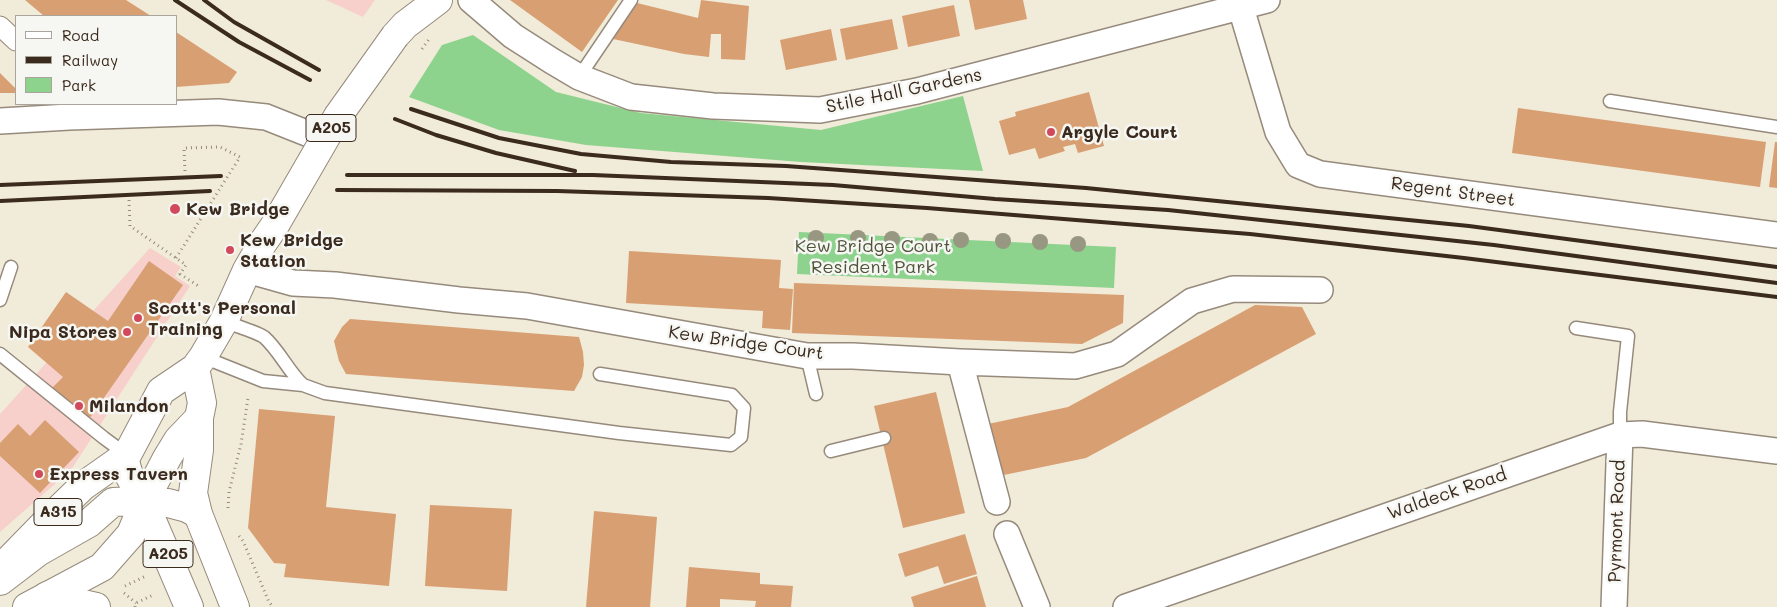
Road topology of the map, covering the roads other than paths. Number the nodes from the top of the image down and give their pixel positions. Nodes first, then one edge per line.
1 (418, 0) edge
2 (438, 0) edge
3 (631, 0) edge
4 (1267, 0) edge
5 (472, 1) edge
6 (1241, 8) junction
7 (0, 26) edge
8 (400, 31) junction
9 (15, 40) edge
10 (579, 77) junction
11 (1610, 101) dead end
12 (68, 110) edge
13 (0, 121) edge
14 (1777, 127) edge
15 (324, 140) junction
16 (1777, 235) edge
17 (11, 267) dead end
18 (247, 270) junction
19 (1320, 290) dead end
20 (0, 300) edge
21 (224, 321) junction
22 (1576, 328) dead end
23 (0, 354) edge
24 (807, 356) junction
25 (199, 362) junction
26 (960, 362) junction
27 (600, 374) dead end
28 (303, 386) junction
29 (816, 394) dead end
30 (199, 418) junction
31 (1620, 434) junction
32 (884, 438) dead end
33 (1777, 450) edge
34 (831, 451) dead end
35 (127, 455) junction
36 (144, 502) junction
37 (997, 502) dead end
38 (198, 514) junction
39 (1007, 534) dead end
40 (0, 580) edge
41 (37, 602) edge
42 (96, 607) edge
43 (190, 607) edge
44 (236, 607) edge
45 (1037, 607) edge
46 (1126, 607) edge
47 (1614, 607) edge

1 - 8 main road, A205
2 - 8 main road, A205
3 - 10 lane
4 - 6 street, Stile Hall Gardens
5 - 10 street, Stile Hall Gardens
6 - 10 street, Stile Hall Gardens
6 - 16 street, Regent Street
7 - 9 street
8 - 15 main road, A205, bridge
11 - 14 lane
12 - 13 street
12 - 15 street
15 - 18 main road, A205, bridge
17 - 20 lane
18 - 21 main road, A205
18 - 24 street, Kew Bridge Court
19 - 26 street, Kew Bridge Court
21 - 25 main road, A205
21 - 28 lane
22 - 31 lane
23 - 35 lane
24 - 26 street, Kew Bridge Court
24 - 29 lane
25 - 28 lane
25 - 30 main road, A205
25 - 35 main road, A205
26 - 37 street
27 - 28 lane
30 - 36 main road
30 - 38 main road, A205
31 - 33 street, Waldeck Road
31 - 46 street, Waldeck Road
31 - 47 street, Pyrmont Road
32 - 34 lane
35 - 36 main road, A205
35 - 40 main road, A315
36 - 38 main road, A315
36 - 40 main road, A315
36 - 41 main road
36 - 43 main road, A205
38 - 44 main road, A205
39 - 45 street
41 - 42 main road

